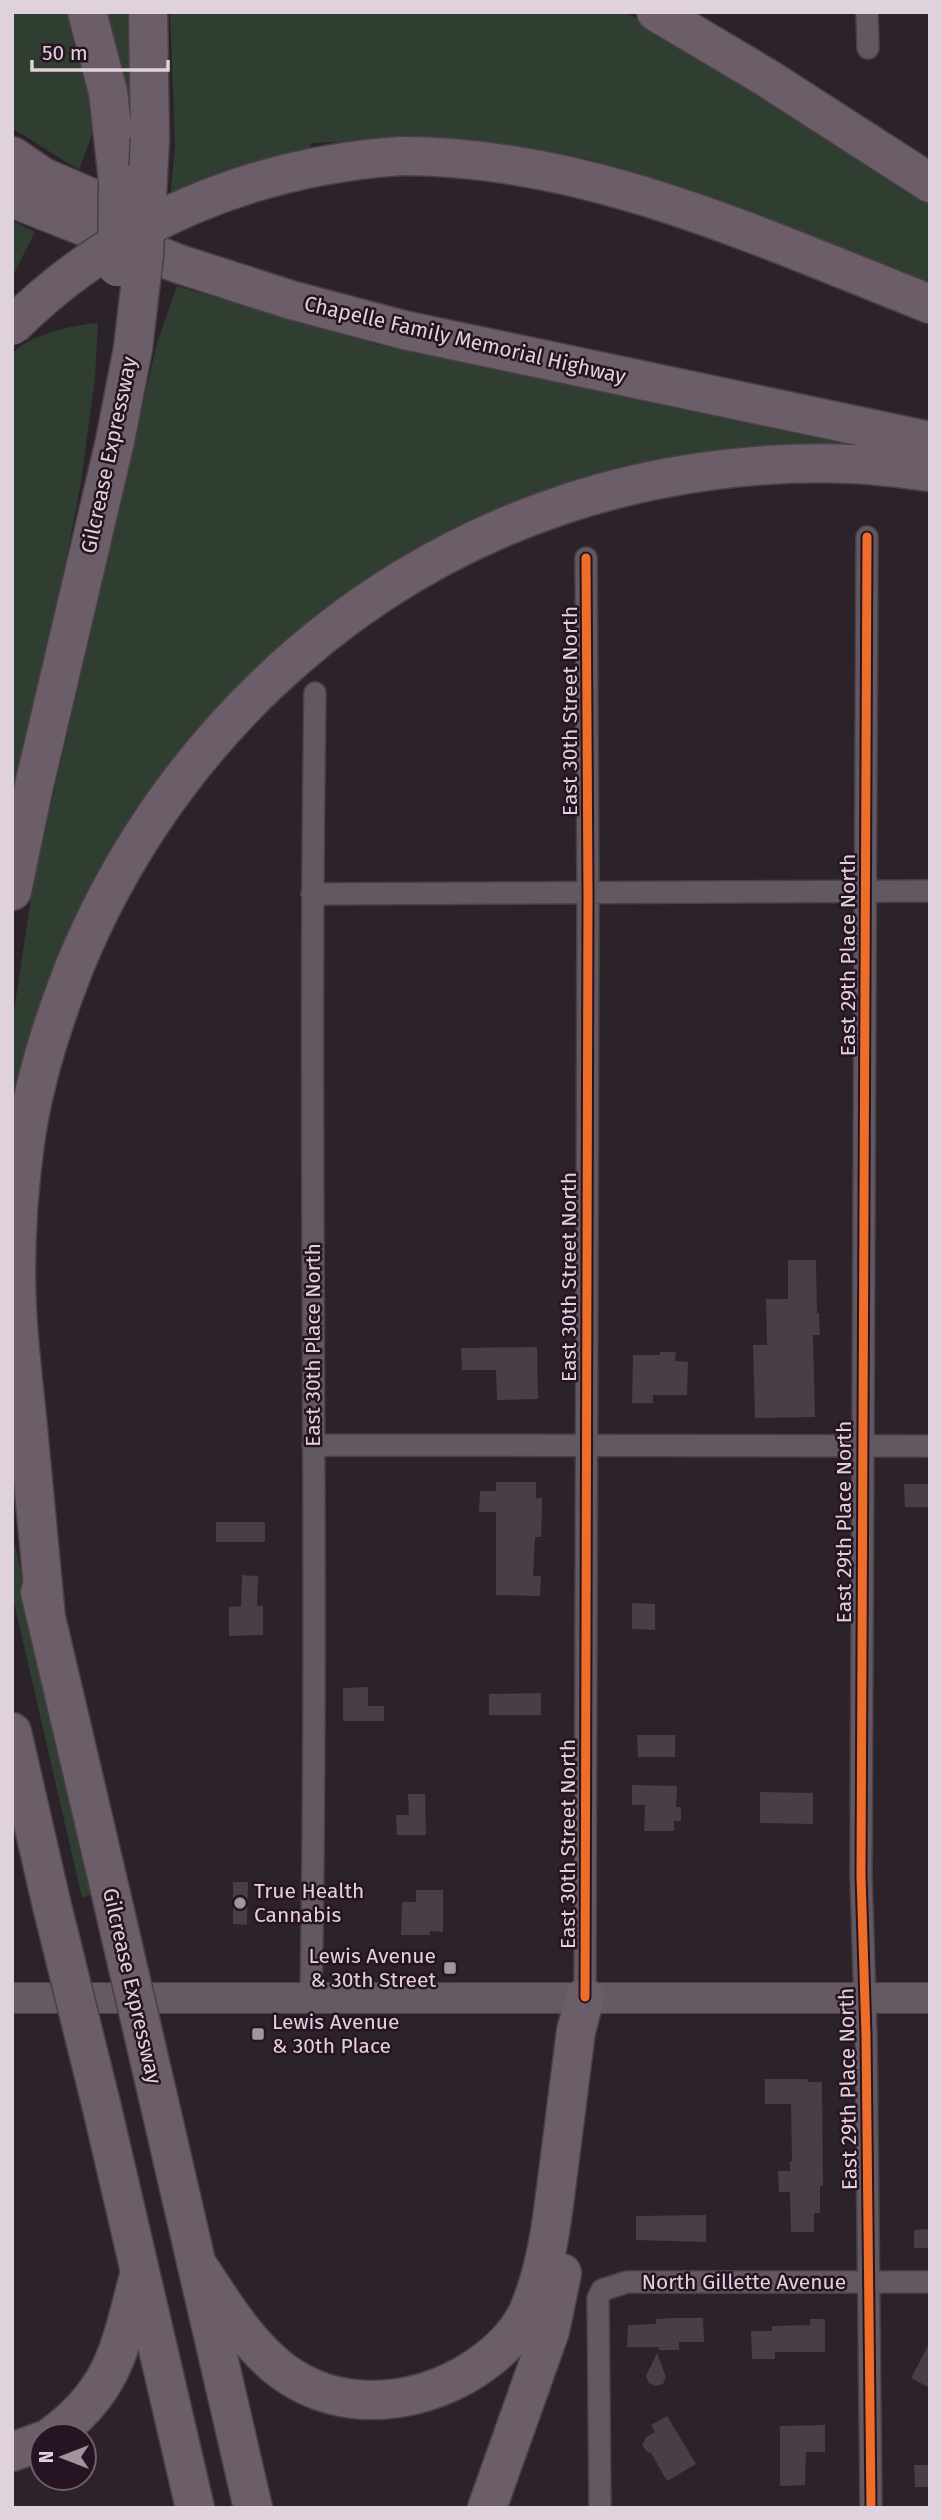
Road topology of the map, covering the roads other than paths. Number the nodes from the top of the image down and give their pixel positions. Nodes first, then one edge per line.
1 (87, 12) edge
2 (148, 12) edge
3 (656, 12) edge
4 (687, 12) edge
5 (867, 12) edge
6 (868, 48) dead end
7 (12, 156) edge
8 (920, 177) edge
9 (12, 198) edge
10 (930, 304) edge
11 (12, 327) edge
12 (124, 347) junction
13 (570, 365) junction
14 (930, 441) edge
15 (930, 472) edge
16 (867, 537) dead end
17 (586, 558) dead end
18 (315, 693) dead end
19 (866, 890) junction
20 (12, 891) edge
21 (930, 891) edge
22 (312, 894) junction
23 (588, 894) junction
24 (313, 1445) junction
25 (586, 1445) junction
26 (861, 1446) junction
27 (930, 1446) edge
28 (12, 1464) edge
29 (46, 1618) junction
30 (12, 1732) edge
31 (585, 1997) junction
32 (864, 1997) junction
33 (12, 1998) edge
34 (311, 1998) junction
35 (930, 1998) edge
36 (196, 2263) junction
37 (141, 2270) junction
38 (869, 2282) junction
39 (930, 2282) edge
40 (69, 2422) edge
41 (195, 2508) edge
42 (253, 2508) edge
43 (487, 2508) edge
44 (600, 2508) edge
45 (871, 2508) edge

1 - 12 highway, bridge
2 - 12 highway, Gilcrease Expressway, bridge
3 - 8 highway
4 - 8 highway
5 - 6 street
7 - 13 highway
9 - 13 highway, Chapelle Family Memorial Highway
10 - 11 highway, bridge
12 - 20 highway, Gilcrease Expressway
13 - 14 highway, Chapelle Family Memorial Highway
15 - 29 highway
16 - 19 street, East 29th Place North
17 - 23 street, East 30th Street North
18 - 22 street, East 30th Place North
19 - 21 street
19 - 23 street
19 - 26 street, East 29th Place North
22 - 23 street
22 - 24 street, East 30th Place North
23 - 25 street, East 30th Street North
24 - 25 street
24 - 34 street, East 30th Place North
25 - 26 street
25 - 31 street, East 30th Street North
26 - 27 street
26 - 32 street, East 29th Place North
28 - 29 highway, Gilcrease Expressway
29 - 36 highway, Gilcrease Expressway, bridge
30 - 37 highway, bridge
31 - 32 main road
31 - 34 main road
31 - 36 highway
31 - 43 highway
32 - 35 main road
32 - 38 street, East 29th Place North
33 - 34 main road
36 - 42 highway, Gilcrease Expressway
37 - 40 highway
37 - 41 highway
38 - 39 street, North Gillette Avenue
38 - 44 street, North Gillette Avenue
38 - 45 street, East 29th Place North

